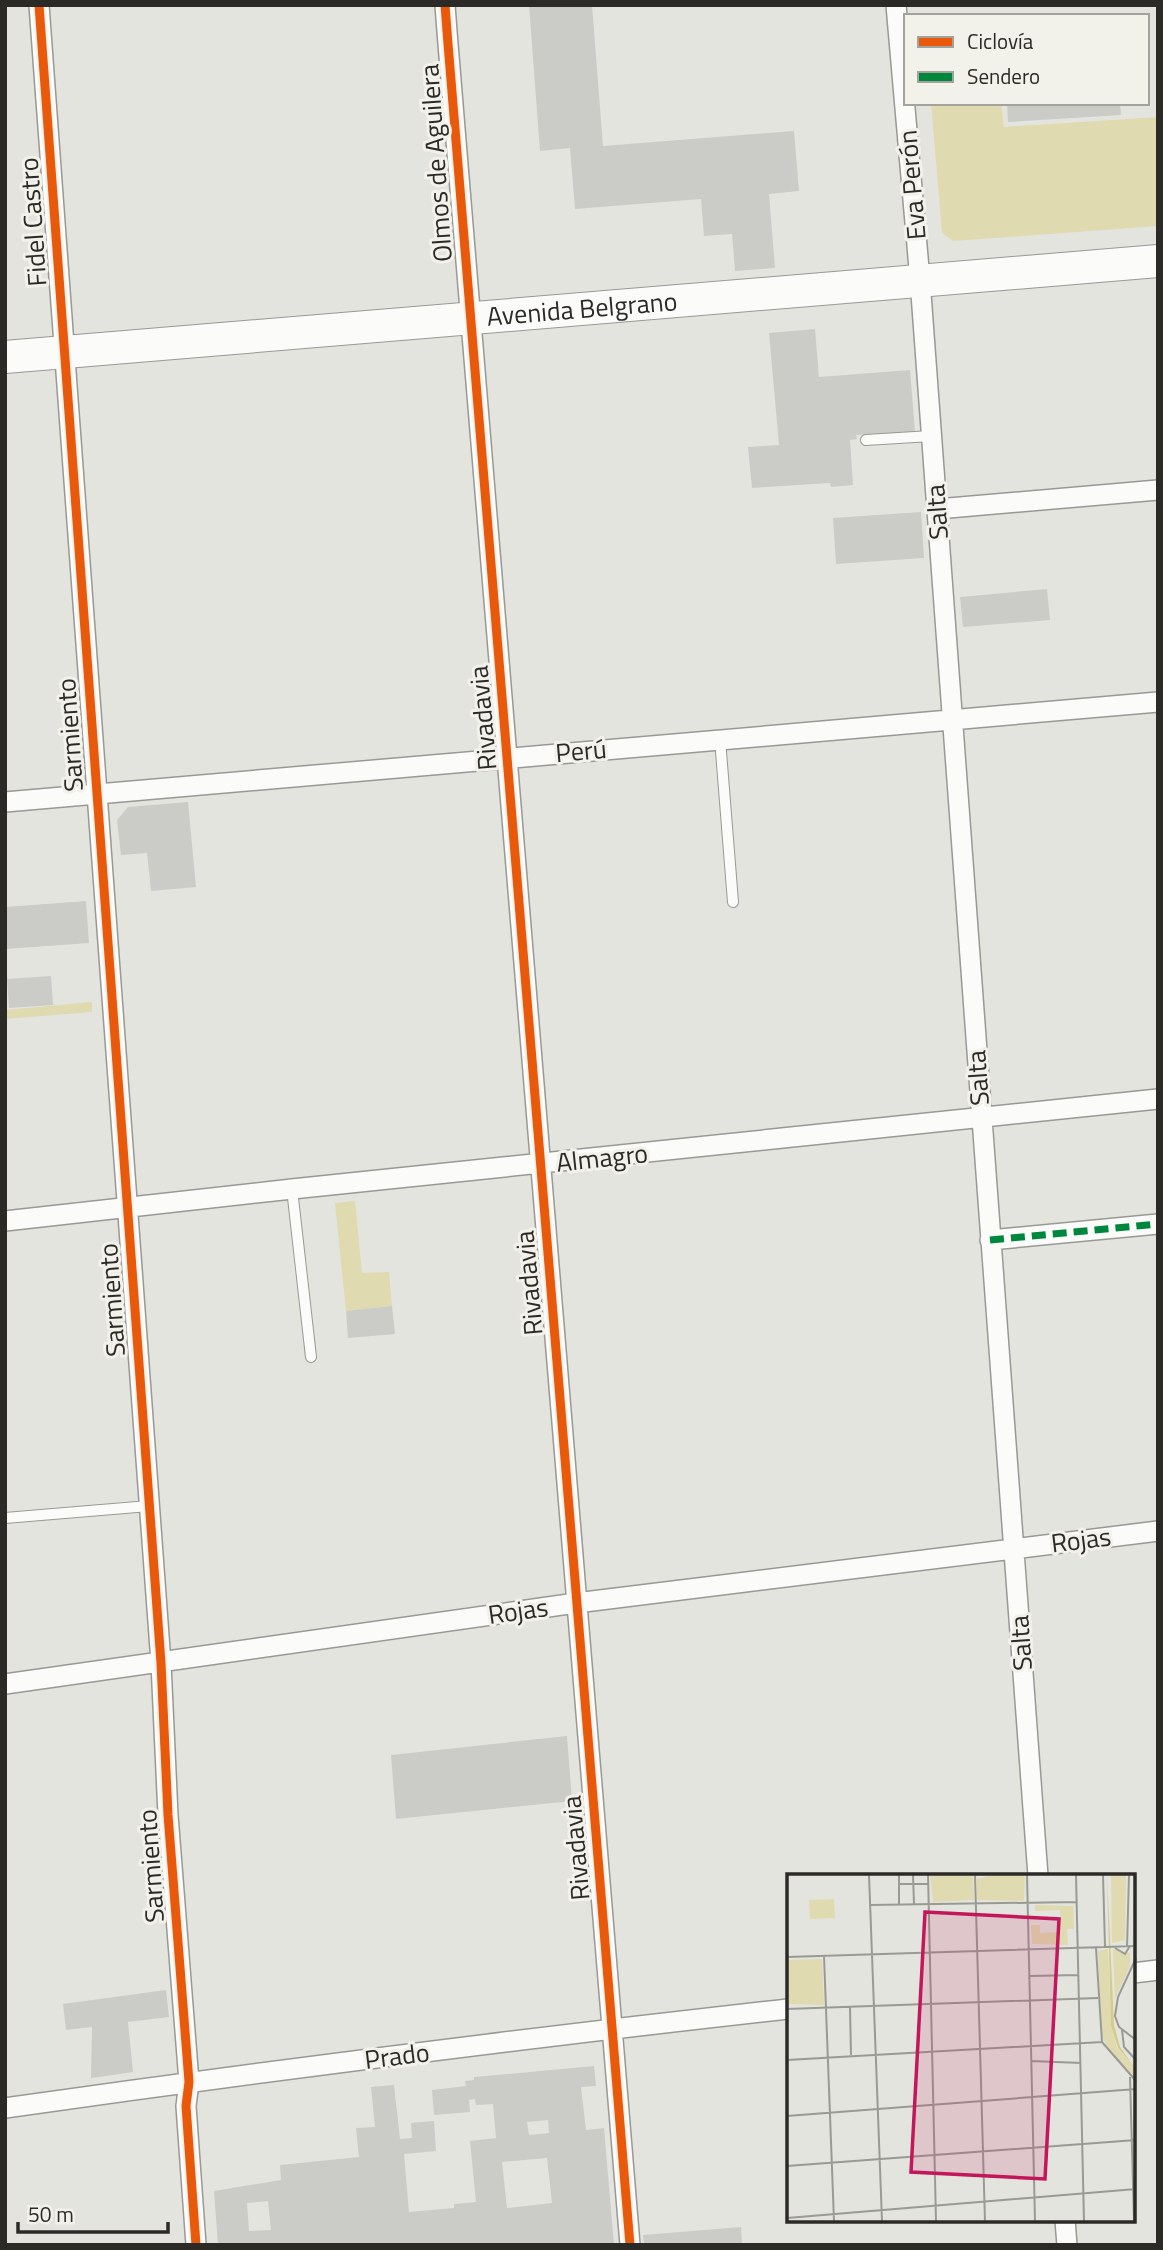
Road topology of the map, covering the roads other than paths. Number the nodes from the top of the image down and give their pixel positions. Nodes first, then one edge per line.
1 (38, 5) edge
2 (445, 5) edge
3 (896, 5) edge
4 (904, 97) edge
5 (905, 105) edge
6 (1158, 261) edge
7 (920, 280) junction
8 (469, 317) junction
9 (64, 352) junction
10 (5, 357) edge
11 (931, 436) junction
12 (866, 440) dead end
13 (1158, 490) edge
14 (937, 509) junction
15 (1158, 702) edge
16 (952, 720) junction
17 (720, 739) junction
18 (507, 757) junction
19 (96, 794) junction
20 (5, 802) edge
21 (733, 902) dead end
22 (1158, 1099) edge
23 (981, 1117) junction
24 (540, 1164) junction
25 (292, 1188) junction
26 (127, 1208) junction
27 (5, 1221) edge
28 (1158, 1224) edge
29 (990, 1240) junction
30 (311, 1357) dead end
31 (149, 1506) junction
32 (5, 1518) edge
33 (1158, 1531) edge
34 (1014, 1548) junction
35 (576, 1603) junction
36 (161, 1663) junction
37 (5, 1684) edge
38 (1038, 1874) edge
39 (1158, 1970) edge
40 (1135, 1973) edge
41 (787, 2009) edge
42 (613, 2028) junction
43 (189, 2082) junction
44 (5, 2108) edge
45 (1065, 2222) edge
46 (196, 2245) edge
47 (630, 2245) edge
48 (1067, 2245) edge

1 - 9 street, Fidel Castro
2 - 8 street, Olmos de Aguilera
3 - 4 street, Eva Perón
5 - 7 street, Eva Perón
6 - 7 main road, Avenida Belgrano
7 - 8 main road, Avenida Belgrano
7 - 11 street, Salta
8 - 9 main road, Avenida Belgrano
8 - 18 street, Rivadavia
9 - 10 main road, Avenida Belgrano
9 - 19 street, Sarmiento
11 - 12 lane
11 - 14 street, Salta
13 - 14 street
14 - 16 street, Salta
15 - 16 street, Perú
16 - 17 street, Perú
16 - 23 street, Salta
17 - 18 street, Perú
17 - 21 lane
18 - 19 street, Perú
18 - 24 street, Rivadavia
19 - 20 street, Perú
19 - 26 street, Sarmiento
22 - 23 street, Almagro
23 - 24 street, Almagro
23 - 29 street, Salta
24 - 25 street, Almagro
24 - 35 street, Rivadavia
25 - 26 street, Almagro
25 - 30 lane
26 - 27 street, Almagro
26 - 31 street, Sarmiento
28 - 29 street
29 - 34 street, Salta
31 - 32 lane
31 - 36 street, Sarmiento
33 - 34 street, Rojas
34 - 35 street, Rojas
34 - 38 street, Salta
35 - 36 street, Rojas
35 - 42 street, Rivadavia
36 - 37 street, Rojas
36 - 43 street, Sarmiento
39 - 40 street
41 - 42 street, Prado
42 - 43 street, Prado
42 - 47 street, Rivadavia
43 - 44 street, Prado
43 - 46 street, Sarmiento
45 - 48 street

